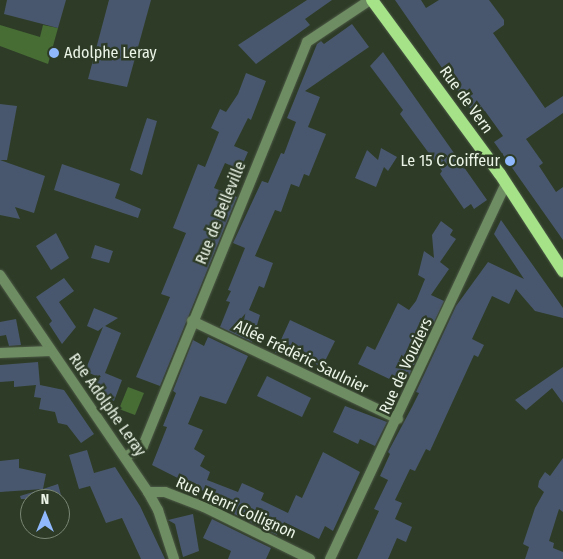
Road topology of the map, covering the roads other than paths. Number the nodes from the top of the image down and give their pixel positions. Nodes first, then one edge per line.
1 (371, 0) edge
2 (506, 184) junction
3 (563, 271) edge
4 (0, 275) edge
5 (192, 321) junction
6 (51, 351) junction
7 (0, 353) edge
8 (398, 419) junction
9 (125, 457) junction
10 (148, 492) junction
11 (174, 559) edge
12 (310, 559) edge
13 (330, 559) edge

1 - 2 main road, Rue de Vern
1 - 5 street, Rue de Belleville
2 - 3 main road, Rue de Vern
2 - 8 street, Rue de Vouziers
4 - 6 street, Rue Adolphe Leray
5 - 8 street, Allée Frédéric Saulnier
5 - 9 street, Rue de Belleville
6 - 7 street
6 - 9 street, Rue Adolphe Leray
8 - 13 street, Rue de Vouziers
9 - 10 street, Rue Adolphe Leray
10 - 11 street, Rue Adolphe Leray
10 - 12 street, Rue Henri Collignon

